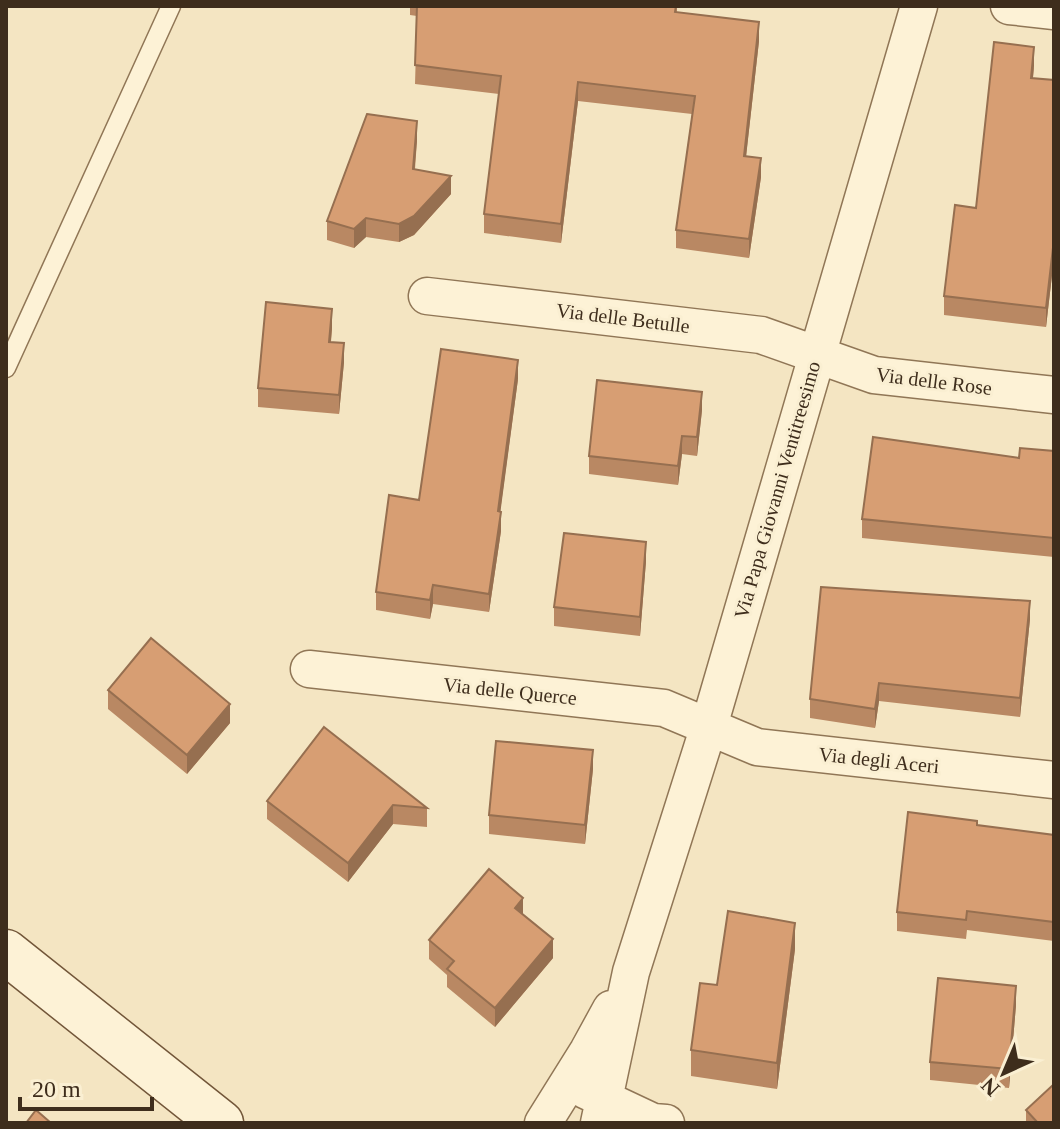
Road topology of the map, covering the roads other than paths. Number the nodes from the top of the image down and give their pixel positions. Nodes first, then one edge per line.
1 (171, 6) edge
2 (919, 6) edge
3 (1009, 6) edge
4 (1054, 11) edge
5 (427, 296) dead end
6 (816, 355) junction
7 (6, 368) edge
8 (1054, 395) edge
9 (309, 669) dead end
10 (709, 726) junction
11 (1054, 780) edge
12 (6, 952) edge
13 (631, 972) junction
14 (569, 1082) junction
15 (601, 1112) edge
16 (221, 1123) edge
17 (543, 1123) edge
18 (666, 1123) edge

1 - 7 lane
2 - 6 street, Via Papa Giovanni Ventitreesimo
3 - 4 street
5 - 6 street, Via delle Betulle
6 - 8 street, Via delle Rose
6 - 10 street, Via Papa Giovanni Ventitreesimo
9 - 10 street, Via delle Querce
10 - 11 street, Via degli Aceri
10 - 13 street, Via Papa Giovanni Ventitreesimo
12 - 16 main road
13 - 14 street, Via Papa Giovanni Ventitreesimo
13 - 15 street, Via Papa Giovanni Ventitreesimo
14 - 15 street
14 - 17 street, Via Papa Giovanni Ventitreesimo
15 - 18 street

